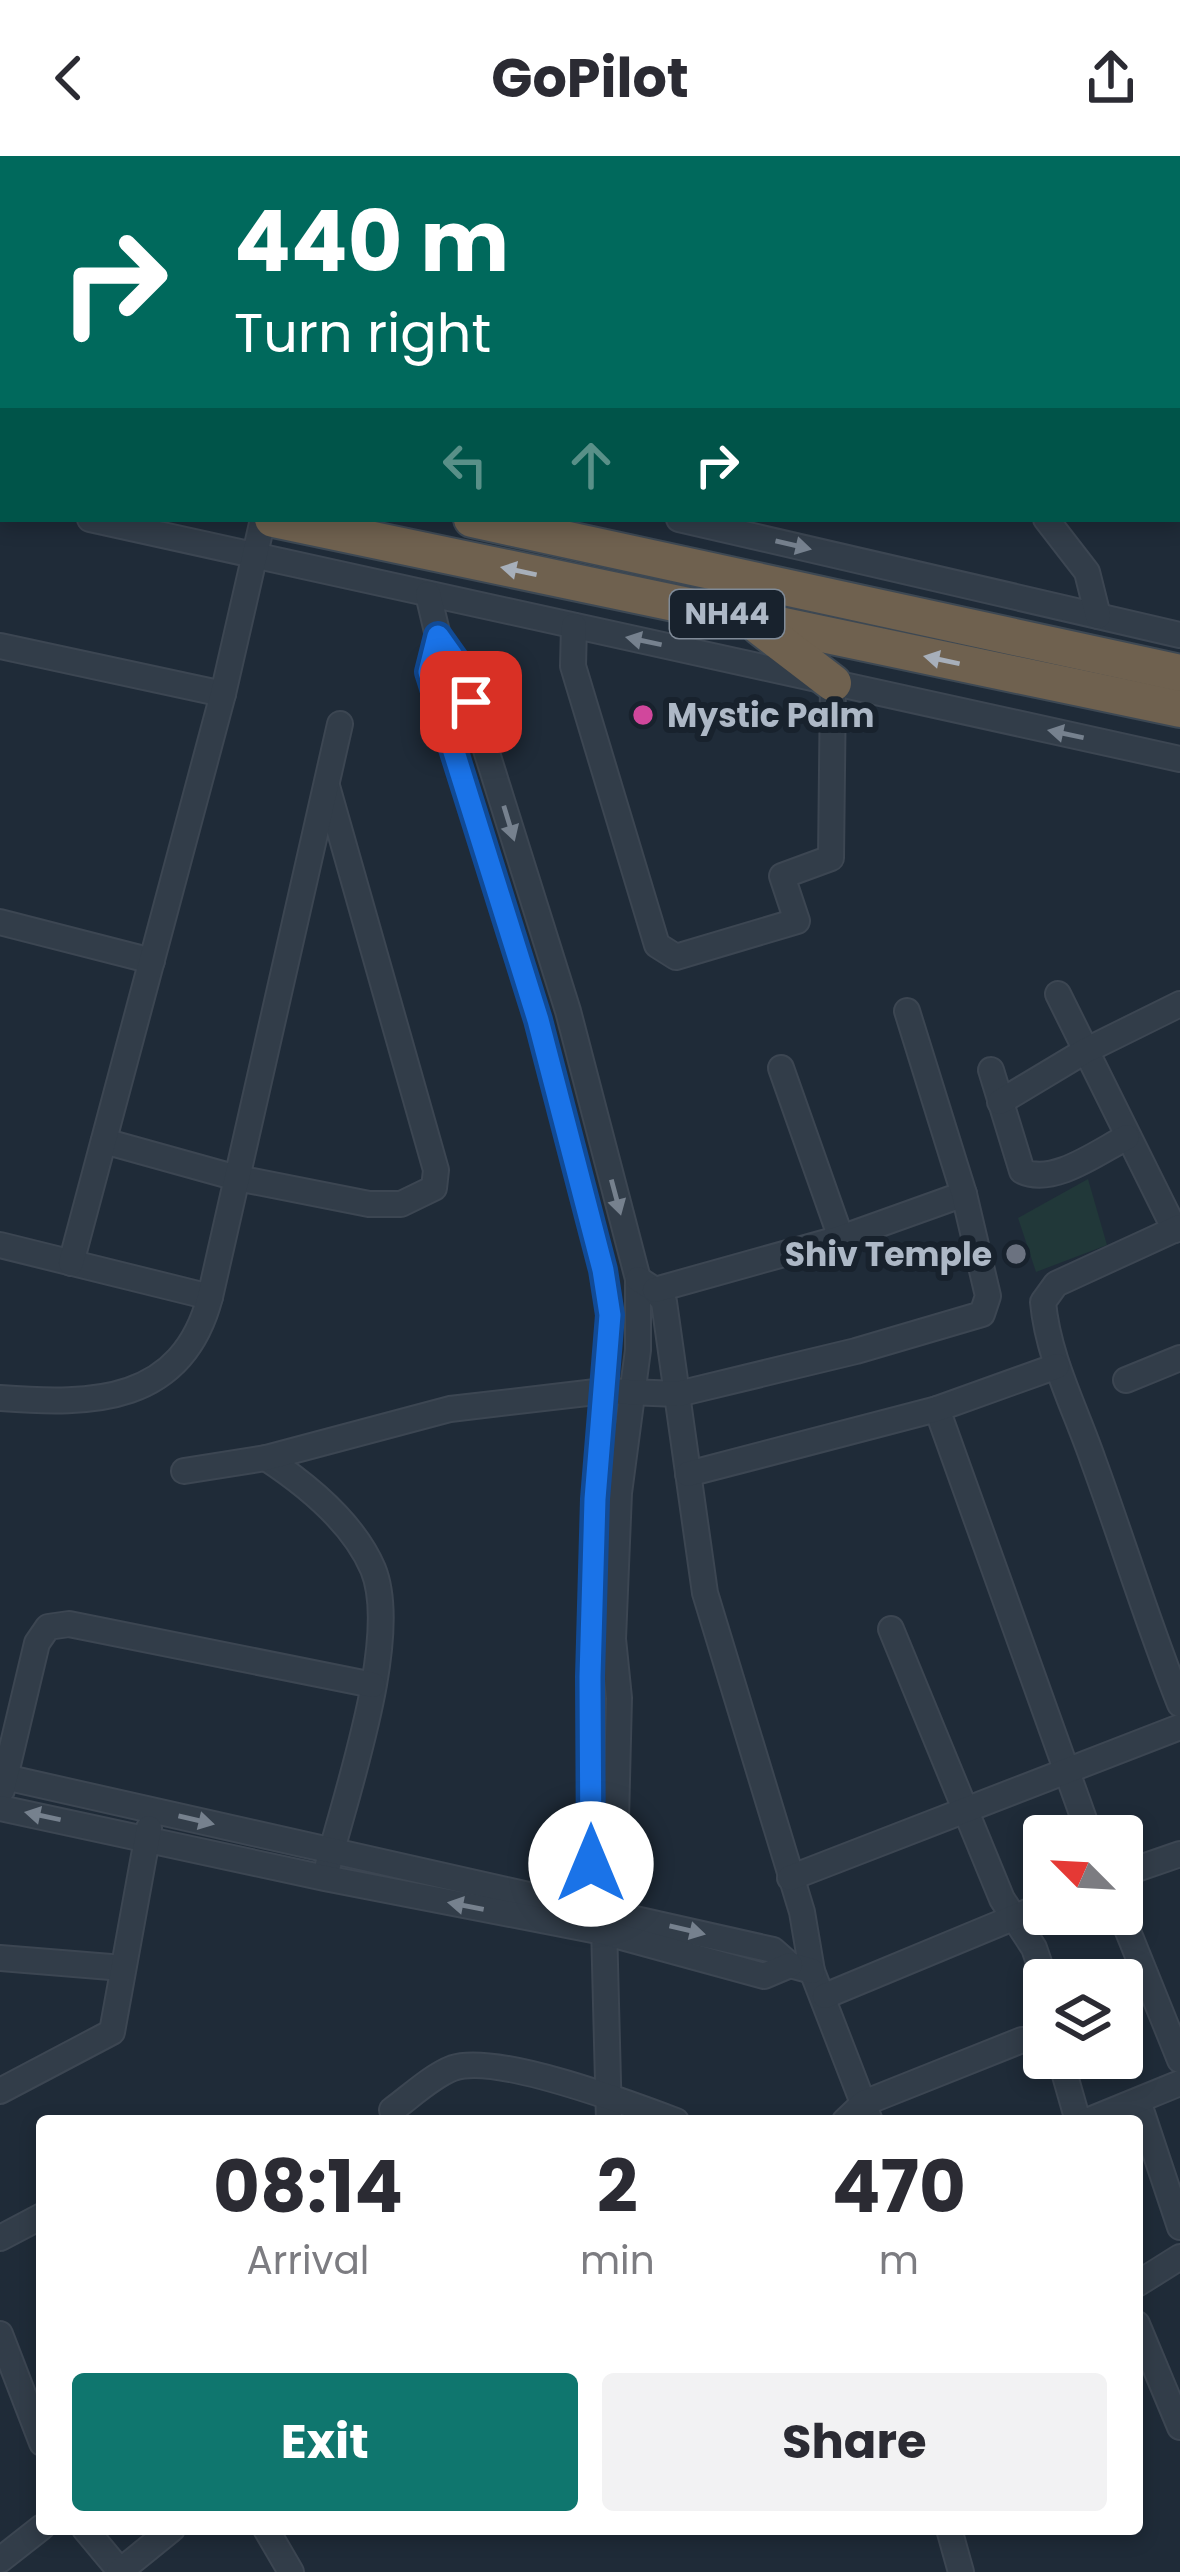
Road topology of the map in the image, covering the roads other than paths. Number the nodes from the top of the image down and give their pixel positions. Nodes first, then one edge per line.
1 (103, 522) edge
2 (262, 522) edge
3 (287, 522) edge
4 (486, 522) edge
5 (692, 522) edge
6 (1048, 522) edge
7 (254, 556) junction
8 (428, 594) junction
9 (1099, 616) junction
10 (749, 619) junction
11 (574, 626) junction
12 (1180, 635) edge
13 (438, 636) junction
14 (0, 646) edge
15 (1180, 674) edge
16 (833, 683) junction
17 (224, 694) junction
18 (1180, 710) edge
19 (340, 724) dead end
20 (1180, 759) edge
21 (493, 772) junction
22 (463, 780) junction
23 (326, 784) junction
24 (0, 922) edge
25 (152, 961) junction
26 (1058, 994) dead end
27 (1180, 1004) edge
28 (907, 1011) dead end
29 (1085, 1051) junction
30 (781, 1068) dead end
31 (991, 1070) dead end
32 (1000, 1102) junction
33 (595, 1115) junction
34 (564, 1120) junction
35 (1127, 1137) junction
36 (104, 1141) junction
37 (237, 1178) junction
38 (964, 1193) junction
39 (1178, 1229) edge
40 (842, 1238) junction
41 (0, 1245) edge
42 (71, 1263) junction
43 (646, 1284) junction
44 (210, 1297) junction
45 (1180, 1358) edge
46 (1057, 1366) junction
47 (1126, 1381) dead end
48 (604, 1391) junction
49 (632, 1393) junction
50 (678, 1394) junction
51 (0, 1398) edge
52 (937, 1409) junction
53 (266, 1458) junction
54 (184, 1471) dead end
55 (688, 1474) junction
56 (891, 1629) dead end
57 (373, 1685) junction
58 (1180, 1704) edge
59 (619, 1719) junction
60 (592, 1722) junction
61 (1180, 1726) edge
62 (1064, 1772) junction
63 (1, 1784) edge
64 (0, 1808) edge
65 (152, 1810) junction
66 (965, 1812) junction
67 (1081, 1815) edge
68 (146, 1841) junction
69 (332, 1852) junction
70 (1180, 1854) edge
71 (1143, 1867) edge
72 (325, 1878) junction
73 (790, 1878) junction
74 (603, 1909) junction
75 (1023, 1913) edge
76 (1011, 1918) junction
77 (1129, 1935) edge
78 (0, 1958) edge
79 (1038, 1959) edge
80 (801, 1968) junction
81 (123, 1969) junction
82 (825, 1996) junction
83 (1023, 2040) edge
84 (1180, 2060) edge
85 (1068, 2079) edge
86 (1180, 2083) edge
87 (0, 2091) edge
88 (1138, 2101) junction
89 (610, 2109) edge
90 (867, 2112) edge
91 (390, 2115) edge
92 (643, 2115) edge
93 (1081, 2115) edge
94 (1100, 2115) edge
95 (1143, 2115) edge
96 (1143, 2116) edge
97 (36, 2219) edge
98 (1180, 2227) edge
99 (0, 2238) edge
100 (1180, 2257) edge
101 (1143, 2280) edge
102 (0, 2333) edge
103 (1143, 2338) edge
104 (36, 2427) edge
105 (1180, 2427) edge
106 (36, 2532) edge
107 (90, 2535) edge
108 (165, 2535) edge
109 (269, 2535) edge
110 (952, 2535) edge
111 (0, 2560) edge
112 (120, 2572) edge
113 (291, 2572) edge
114 (961, 2572) edge

1 - 7 street
2 - 7 street
10 -> 3 highway, NH44
4 - 15 highway, NH44
5 -> 9 street
6 - 9 street
7 - 8 street
7 - 17 street
8 - 11 street
8 - 13 street
9 - 12 street
10 - 16 highway
18 -> 10 highway, NH44
16 -> 11 street
11 - 16 street
13 - 21 street
13 - 22 street
14 - 17 street
20 -> 16 street
17 - 25 street
19 - 23 street
21 - 22 street
21 -> 33 street
22 - 34 street
23 - 37 street
23 - 37 street
24 - 25 street
25 - 36 street
26 - 29 street
27 - 29 street
28 - 38 street
29 - 32 street
29 - 35 street
30 - 40 street
31 - 32 street
32 - 35 street
33 - 34 street
33 -> 43 street
34 - 48 street
35 - 39 street
36 - 37 street
36 - 42 street
37 - 44 street
38 - 40 street
38 - 50 street
39 - 46 street
40 - 43 street
41 - 42 street
42 - 44 street
43 - 49 street
43 - 50 street
44 - 51 street
45 - 47 street
46 - 52 street
46 - 58 street
48 - 49 street
48 - 53 street
48 - 60 street
49 - 50 street
49 - 59 street
50 - 55 street
52 - 55 street
52 - 62 street
53 - 54 street
53 - 57 street
55 - 73 street
56 - 66 street
57 - 63 street
57 - 69 street
59 - 60 street
59 - 74 street
60 - 74 street
61 - 62 street
62 - 66 street
62 - 67 street
63 - 65 street
68 -> 64 street
65 - 68 street
65 -> 69 street
66 - 73 street
66 - 76 street
68 - 72 street
68 - 81 street
69 - 72 street
69 - 74 street
70 - 71 street
74 -> 72 street
73 - 80 street
74 - 80 street
74 - 89 street
75 - 76 street
76 - 79 street
76 - 82 street
77 - 84 street
78 - 81 street
80 - 82 street
81 - 87 street
82 - 90 street
83 - 90 street
85 - 93 street
86 - 88 street
88 - 94 street
88 - 95 street
89 - 91 street
89 - 92 street
96 - 98 street
97 - 99 street
100 - 101 street
102 - 104 street
103 - 105 street
106 - 111 street
107 - 112 street
108 - 112 street
109 - 113 street
110 - 114 street

